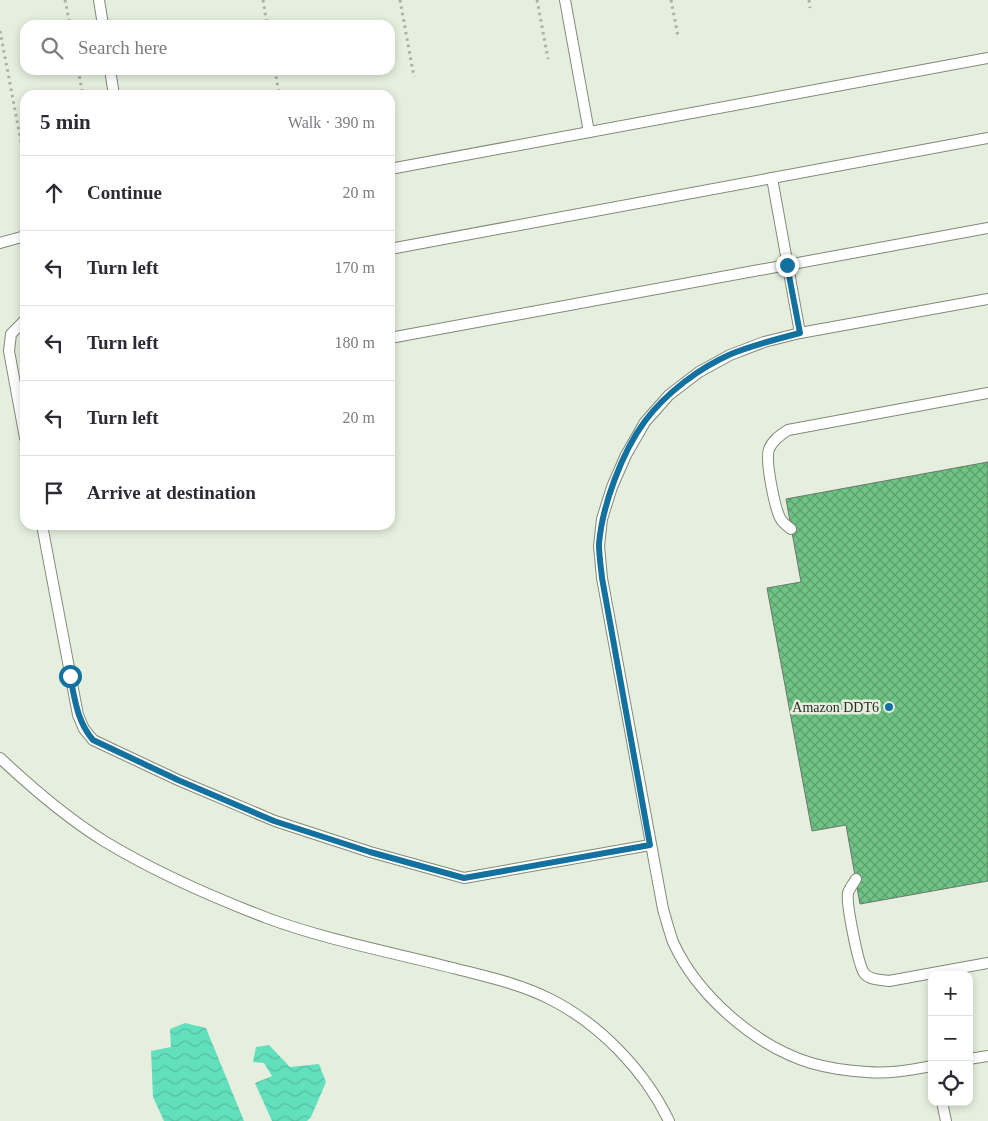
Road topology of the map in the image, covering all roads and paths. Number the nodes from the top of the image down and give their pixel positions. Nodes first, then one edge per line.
1 (65, 0) edge
2 (98, 0) edge
3 (263, 0) edge
4 (400, 0) edge
5 (537, 0) edge
6 (565, 0) edge
7 (671, 0) edge
8 (809, 0) edge
9 (810, 8) dead end
10 (69, 20) edge
11 (102, 20) edge
12 (266, 20) edge
13 (0, 31) edge
14 (678, 36) dead end
15 (988, 58) edge
16 (548, 59) dead end
17 (79, 75) edge
18 (111, 75) edge
19 (276, 75) edge
20 (414, 77) dead end
21 (82, 90) edge
22 (113, 90) edge
23 (278, 90) edge
24 (589, 132) junction
25 (20, 137) edge
26 (988, 138) edge
27 (395, 168) edge
28 (772, 178) junction
29 (988, 228) edge
30 (20, 237) edge
31 (0, 243) edge
32 (395, 248) edge
33 (787, 265) junction
34 (988, 299) edge
35 (20, 323) edge
36 (800, 333) junction
37 (395, 337) edge
38 (988, 393) edge
39 (20, 398) edge
40 (791, 529) dead end
41 (43, 530) edge
42 (0, 758) edge
43 (650, 845) junction
44 (856, 879) dead end
45 (988, 963) edge
46 (988, 1056) edge
47 (973, 1058) edge
48 (928, 1067) edge
49 (943, 1106) edge
50 (669, 1121) edge
51 (946, 1121) edge

1 - 10 path
2 - 11 lane
3 - 12 path
4 - 20 path
5 - 16 path
6 - 24 lane
7 - 14 path
8 - 9 path
13 - 25 path
15 - 24 lane
17 - 21 path
18 - 22 lane
19 - 23 path
24 - 27 lane
26 - 28 lane
28 - 32 lane
28 - 33 lane
29 - 33 lane
30 - 31 lane
33 - 36 lane
33 - 37 lane
34 - 36 lane
35 - 39 lane
36 - 43 lane
38 - 40 lane
41 - 43 lane
42 - 50 lane
43 - 48 lane
44 - 45 lane
46 - 47 lane
49 - 51 lane

